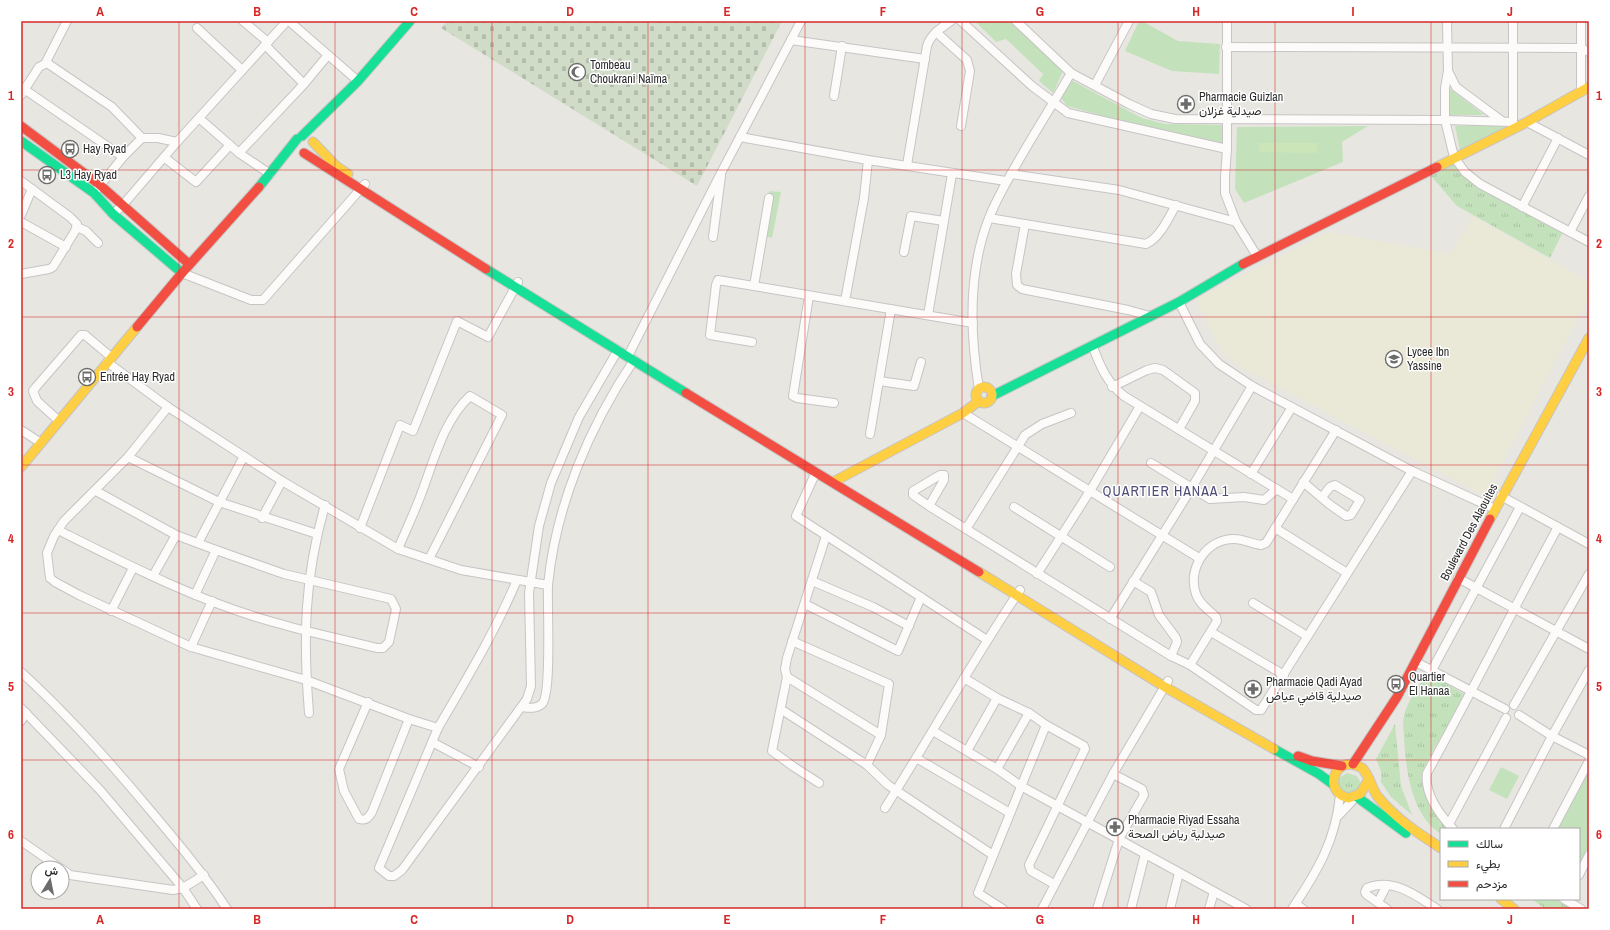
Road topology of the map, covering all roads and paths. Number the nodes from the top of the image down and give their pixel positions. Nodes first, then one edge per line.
1 (67, 21) edge
2 (243, 21) edge
3 (288, 21) edge
4 (410, 21) edge
5 (801, 21) edge
6 (951, 21) edge
7 (961, 21) edge
8 (1016, 21) edge
9 (1129, 21) edge
10 (1227, 21) edge
11 (1447, 21) edge
12 (1513, 21) edge
13 (1581, 21) edge
14 (197, 28) dead end
15 (936, 32) junction
16 (791, 40) junction
17 (266, 43) junction
18 (842, 46) junction
19 (1226, 47) junction
20 (1447, 47) junction
21 (1581, 48) junction
22 (1513, 49) junction
23 (1589, 52) edge
24 (328, 56) junction
25 (925, 59) junction
26 (46, 62) junction
27 (242, 70) junction
28 (1448, 71) junction
29 (1071, 73) junction
30 (358, 81) junction
31 (304, 84) junction
32 (1095, 85) junction
33 (22, 90) edge
34 (1585, 90) edge
35 (834, 96) dead end
36 (1054, 101) junction
37 (329, 110) junction
38 (199, 118) junction
39 (1227, 120) junction
40 (1446, 120) junction
41 (1503, 121) junction
42 (1527, 122) junction
43 (1513, 125) junction
44 (21, 126) edge
45 (961, 126) dead end
46 (142, 138) junction
47 (300, 138) junction
48 (740, 138) junction
49 (1558, 138) junction
50 (21, 141) edge
51 (313, 141) junction
52 (177, 142) junction
53 (230, 145) junction
54 (1227, 149) junction
55 (240, 153) junction
56 (302, 153) junction
57 (1589, 155) edge
58 (124, 157) junction
59 (1454, 157) junction
60 (165, 158) junction
61 (868, 160) junction
62 (907, 165) junction
63 (722, 171) junction
64 (270, 174) junction
65 (952, 174) junction
66 (1011, 174) junction
67 (21, 181) edge
68 (1006, 181) junction
69 (100, 185) junction
70 (362, 187) junction
71 (32, 189) junction
72 (94, 193) junction
73 (1589, 196) edge
74 (769, 198) dead end
75 (1176, 205) junction
76 (122, 206) junction
77 (1522, 207) junction
78 (113, 214) junction
79 (21, 215) edge
80 (989, 218) junction
81 (944, 221) junction
82 (21, 222) edge
83 (1236, 222) junction
84 (1025, 224) junction
85 (77, 227) junction
86 (1570, 232) junction
87 (713, 237) dead end
88 (1589, 242) edge
89 (98, 243) dead end
90 (66, 247) junction
91 (904, 252) dead end
92 (1257, 256) junction
93 (189, 264) junction
94 (182, 273) junction
95 (21, 274) edge
96 (200, 280) junction
97 (516, 285) junction
98 (754, 286) junction
99 (809, 296) junction
100 (844, 301) junction
101 (1179, 302) junction
102 (891, 309) junction
103 (928, 315) junction
104 (1150, 316) junction
105 (973, 323) junction
106 (1589, 338) edge
107 (752, 342) dead end
108 (1093, 347) junction
109 (618, 350) junction
110 (630, 356) junction
111 (109, 360) junction
112 (921, 362) dead end
113 (879, 381) junction
114 (1252, 386) junction
115 (1112, 387) junction
116 (979, 389) junction
117 (992, 396) junction
118 (979, 401) junction
119 (834, 403) dead end
120 (1140, 406) junction
121 (168, 407) junction
122 (1292, 408) junction
123 (963, 413) junction
124 (1071, 413) dead end
125 (59, 421) junction
126 (1179, 429) junction
127 (21, 430) edge
128 (1336, 430) junction
129 (870, 434) dead end
130 (766, 438) junction
131 (41, 443) junction
132 (1017, 446) junction
133 (1214, 451) junction
134 (244, 456) junction
135 (128, 457) junction
136 (1151, 463) dead end
137 (21, 467) edge
138 (1412, 471) junction
139 (816, 472) junction
140 (1251, 474) junction
141 (836, 480) junction
142 (282, 481) junction
143 (1303, 482) junction
144 (1191, 489) junction
145 (1277, 489) junction
146 (96, 491) junction
147 (1090, 491) junction
148 (1501, 496) junction
149 (1322, 498) junction
150 (1293, 499) junction
151 (219, 502) junction
152 (325, 505) junction
153 (929, 506) dead end
154 (1520, 506) junction
155 (1014, 507) dead end
156 (1495, 509) junction
157 (262, 518) junction
158 (1558, 527) junction
159 (360, 528) junction
160 (1275, 528) junction
161 (966, 529) junction
162 (58, 530) junction
163 (317, 534) junction
164 (176, 535) junction
165 (826, 536) junction
166 (1061, 536) junction
167 (1162, 536) junction
168 (198, 543) junction
169 (1589, 544) edge
170 (398, 549) junction
171 (216, 550) junction
172 (1199, 558) junction
173 (429, 559) junction
174 (1110, 567) dead end
175 (133, 568) junction
176 (1347, 573) junction
177 (1037, 574) junction
178 (1589, 574) edge
179 (153, 576) junction
180 (1458, 578) junction
181 (309, 579) junction
182 (517, 580) junction
183 (812, 581) junction
184 (1134, 581) junction
185 (530, 582) junction
186 (548, 585) junction
187 (1476, 588) junction
188 (1018, 593) junction
189 (195, 595) junction
190 (921, 597) junction
191 (212, 601) junction
192 (805, 604) junction
193 (1253, 604) dead end
194 (1513, 608) junction
195 (111, 611) junction
196 (1110, 619) junction
197 (909, 626) junction
198 (305, 629) junction
199 (1557, 631) junction
200 (1211, 632) junction
201 (1307, 636) junction
202 (987, 640) junction
203 (792, 641) junction
204 (191, 647) junction
205 (1589, 649) edge
206 (1171, 656) junction
207 (1416, 662) junction
208 (1190, 665) junction
209 (1432, 670) junction
210 (1589, 670) edge
211 (21, 672) edge
212 (1284, 675) junction
213 (787, 677) junction
214 (964, 678) junction
215 (306, 680) junction
216 (1167, 684) junction
217 (1472, 692) junction
218 (997, 698) junction
219 (368, 702) junction
220 (1514, 705) junction
221 (522, 707) junction
222 (1505, 709) junction
223 (782, 710) junction
224 (24, 711) edge
225 (309, 713) dead end
226 (1029, 713) junction
227 (1519, 715) junction
228 (1506, 718) junction
229 (409, 719) junction
230 (21, 721) edge
231 (1046, 725) junction
232 (438, 728) junction
233 (933, 731) junction
234 (881, 735) junction
235 (1552, 736) junction
236 (1373, 738) junction
237 (432, 742) junction
238 (967, 751) junction
239 (1589, 755) edge
240 (918, 759) junction
241 (1589, 762) edge
242 (1353, 764) junction
243 (867, 765) junction
244 (1342, 766) junction
245 (479, 767) junction
246 (997, 769) junction
247 (1114, 774) junction
248 (1367, 777) junction
249 (819, 782) dead end
250 (1334, 785) junction
251 (1022, 786) junction
252 (896, 791) junction
253 (1340, 795) junction
254 (1356, 797) junction
255 (1056, 805) junction
256 (885, 808) dead end
257 (1010, 813) junction
258 (1338, 816) junction
259 (1088, 822) junction
260 (1451, 827) edge
261 (1505, 828) edge
262 (1554, 828) edge
263 (1119, 839) junction
264 (21, 841) edge
265 (1440, 847) edge
266 (1145, 854) junction
267 (993, 855) junction
268 (1589, 855) edge
269 (1440, 856) edge
270 (48, 860) edge
271 (1580, 872) edge
272 (1179, 873) junction
273 (70, 875) edge
274 (204, 875) junction
275 (1054, 884) junction
276 (1387, 885) junction
277 (183, 888) junction
278 (1214, 892) junction
279 (1502, 900) edge
280 (1512, 900) edge
281 (1567, 900) edge
282 (1378, 902) junction
283 (1297, 907) edge
284 (197, 909) edge
285 (227, 909) edge
286 (1003, 909) edge
287 (1042, 909) edge
288 (1097, 909) edge
289 (1131, 909) edge
290 (1170, 909) edge
291 (1209, 909) edge
292 (1246, 909) edge
293 (1387, 909) edge
294 (1437, 909) edge
295 (1514, 909) edge
296 (1523, 909) edge
297 (1581, 909) edge

1 - 26 street
2 - 17 street
3 - 17 street
3 - 24 street
4 - 30 main road
5 - 16 street
6 - 15 street
7 - 36 street
8 - 29 street
9 - 32 street
10 - 19 street
11 - 20 street
12 - 22 street
13 - 21 street
14 - 27 street
15 - 25 street
15 - 45 street
16 - 18 street
16 - 48 street
17 - 27 street
17 - 31 street
18 - 25 street
18 - 35 street
19 - 20 street
19 - 39 street
20 - 22 street
20 - 28 street
21 - 22 street
21 - 23 street
21 - 34 street
22 - 43 street
24 - 30 street
24 - 31 street
25 - 62 street
26 - 33 street
26 - 46 street
27 - 38 street
28 - 40 street
28 - 41 street
29 - 32 street
29 - 36 street
30 - 37 main road
31 - 55 street
32 - 39 street
33 - 58 street
34 - 42 main road
36 - 54 street
36 - 66 street
37 - 47 main road
37 - 51 main road
38 - 52 street
38 - 53 street
39 - 40 street
39 - 54 street
40 - 41 street
40 - 59 street
41 - 43 street
42 - 43 main road
42 - 49 street
43 - 59 main road
44 - 69 main road
46 - 52 street
46 - 58 street
47 - 51 main road
47 - 56 main road
47 - 64 main road
48 - 61 street
48 - 63 street
49 - 57 street
49 - 77 street
50 - 72 main road
51 - 56 main road
51 - 70 main road
52 - 60 street
53 - 55 street
53 - 60 street
54 - 83 street
55 - 64 street
56 - 64 main road
56 - 70 main road
58 - 69 street
59 - 77 street
59 - 92 main road
60 - 76 street
61 - 62 street
61 - 100 street
62 - 65 street
63 - 87 street
63 - 110 street
64 - 93 main road
65 - 68 street
65 - 81 street
66 - 68 street
66 - 75 street
67 - 71 street
68 - 80 street
69 - 72 street
69 - 76 main road
70 - 96 street
70 - 97 main road
71 - 79 street
71 - 85 street
72 - 78 main road
73 - 86 street
74 - 98 street
75 - 83 street
75 - 84 street
76 - 78 street
76 - 93 main road
77 - 86 street
78 - 94 main road
80 - 84 street
80 - 105 street
81 - 91 street
81 - 103 street
82 - 90 street
83 - 92 street
84 - 104 street
85 - 89 street
85 - 90 street
86 - 88 street
90 - 95 street
92 - 101 main road
93 - 94 main road
93 - 96 street
94 - 96 street
94 - 111 main road
97 - 109 main road
97 - 110 main road
97 - 159 street
98 - 99 street
98 - 107 street
99 - 100 street
99 - 119 street
100 - 102 street
101 - 104 main road
101 - 114 street
102 - 103 street
102 - 113 street
103 - 105 street
104 - 108 main road
105 - 116 street
106 - 148 main road, Boulevard Des Alaouites
108 - 115 street
108 - 117 main road
109 - 110 main road
109 - 185 street
110 - 130 main road
110 - 186 street
111 - 121 street
111 - 125 main road
111 - 125 street
112 - 113 street
113 - 129 street
114 - 122 street
114 - 133 street
115 - 120 street
115 - 126 street
116 - 117 main road
116 - 118 main road
117 - 118 main road
118 - 123 main road
120 - 126 street
120 - 147 street
121 - 134 street
121 - 135 street
122 - 128 street
122 - 140 street
123 - 132 street
123 - 141 main road
124 - 132 street
125 - 131 main road
126 - 133 street
127 - 131 street
128 - 138 street
128 - 143 street
130 - 139 main road
130 - 141 main road
131 - 137 main road
132 - 147 street
132 - 161 street
133 - 140 street
133 - 144 street
134 - 142 street
134 - 151 street
135 - 146 street
135 - 151 street
136 - 144 street
138 - 156 street
138 - 176 street
139 - 141 main road
139 - 165 street
140 - 145 street
141 - 188 main road
142 - 152 street
142 - 157 street
143 - 149 street
143 - 150 street
144 - 145 street
144 - 167 street
145 - 150 street
146 - 162 street
146 - 164 street
147 - 166 street
147 - 167 street
148 - 154 street
148 - 156 main road, Boulevard Des Alaouites
149 - 149 street
150 - 160 street
151 - 157 street
151 - 168 street
152 - 159 street
152 - 163 street
153 - 161 street
154 - 158 street
154 - 187 street
155 - 166 street
156 - 180 main road, Boulevard Des Alaouites
157 - 163 street
158 - 169 street
158 - 194 street
159 - 170 street
160 - 172 street
160 - 176 street
161 - 177 street
162 - 175 street
162 - 195 street
163 - 181 street
164 - 168 street
164 - 179 street
165 - 183 street
165 - 190 street
166 - 174 street
166 - 177 street
167 - 172 street
167 - 184 street
168 - 171 street
170 - 173 street
170 - 173 street
171 - 181 street
171 - 189 street
172 - 200 street
173 - 182 street
175 - 179 street
175 - 195 street
176 - 201 street
177 - 196 street
178 - 199 street
179 - 189 street
180 - 187 street
180 - 207 main road, Boulevard Des Alaouites
181 - 198 street
181 - 198 street
182 - 185 street
182 - 232 street
183 - 192 street
183 - 197 street
184 - 196 street
184 - 206 street
185 - 186 street
185 - 221 street
186 - 221 street
187 - 194 street
187 - 209 street
188 - 202 street
188 - 216 main road
189 - 191 street
190 - 197 street
190 - 202 street
191 - 198 street
191 - 204 street
192 - 197 street
192 - 203 street
193 - 201 street
194 - 199 street
194 - 217 street
195 - 204 street
196 - 206 street
198 - 215 street
199 - 205 street
199 - 220 street
200 - 208 street
200 - 212 street
201 - 212 street
202 - 214 street
203 - 213 street
203 - 234 street
204 - 215 street
206 - 208 street
207 - 209 street
207 - 236 main road, Boulevard Des Alaouites
208 - 212 street
209 - 217 street
210 - 235 street
211 - 274 street
213 - 223 street
213 - 234 street
214 - 218 street
214 - 233 street
215 - 219 street
215 - 225 street
216 - 244 main road
216 - 247 street
216 - 250 main road
217 - 222 street
217 - 260 street
218 - 226 street
218 - 238 street
219 - 229 street
219 - 229 street
220 - 222 street
220 - 227 street
221 - 245 street
222 - 228 street
223 - 243 street
223 - 249 street
224 - 230 street
224 - 277 street
226 - 231 street
226 - 246 street
227 - 228 street
227 - 235 street
228 - 260 street
229 - 232 street
231 - 251 street
231 - 255 street
232 - 237 street
233 - 238 street
233 - 240 street
234 - 243 street
235 - 239 street
235 - 261 street
236 - 242 main road
236 - 248 main road
237 - 245 street
237 - 245 street
238 - 246 street
240 - 252 street
240 - 257 street
241 - 262 street
242 - 244 main road
242 - 248 main road
243 - 252 street
244 - 250 main road
246 - 251 street
247 - 259 street
247 - 263 street
248 - 254 main road
248 - 265 main road
250 - 253 main road
251 - 255 street
251 - 257 street
252 - 256 street
252 - 267 street
253 - 254 main road
253 - 258 street
254 - 258 street
254 - 269 main road
255 - 259 street
255 - 275 street
257 - 267 street
258 - 283 street
259 - 263 street
259 - 275 street
263 - 266 street
263 - 288 street
264 - 270 street
266 - 272 street
266 - 289 street
267 - 286 street
268 - 271 street
272 - 278 street
272 - 290 street
273 - 277 street
274 - 277 street
274 - 285 street
275 - 287 street
276 - 282 street
276 - 282 street
276 - 294 street
277 - 284 street
278 - 291 street
278 - 292 street
279 - 295 main road
280 - 296 main road
281 - 297 street
282 - 293 street

